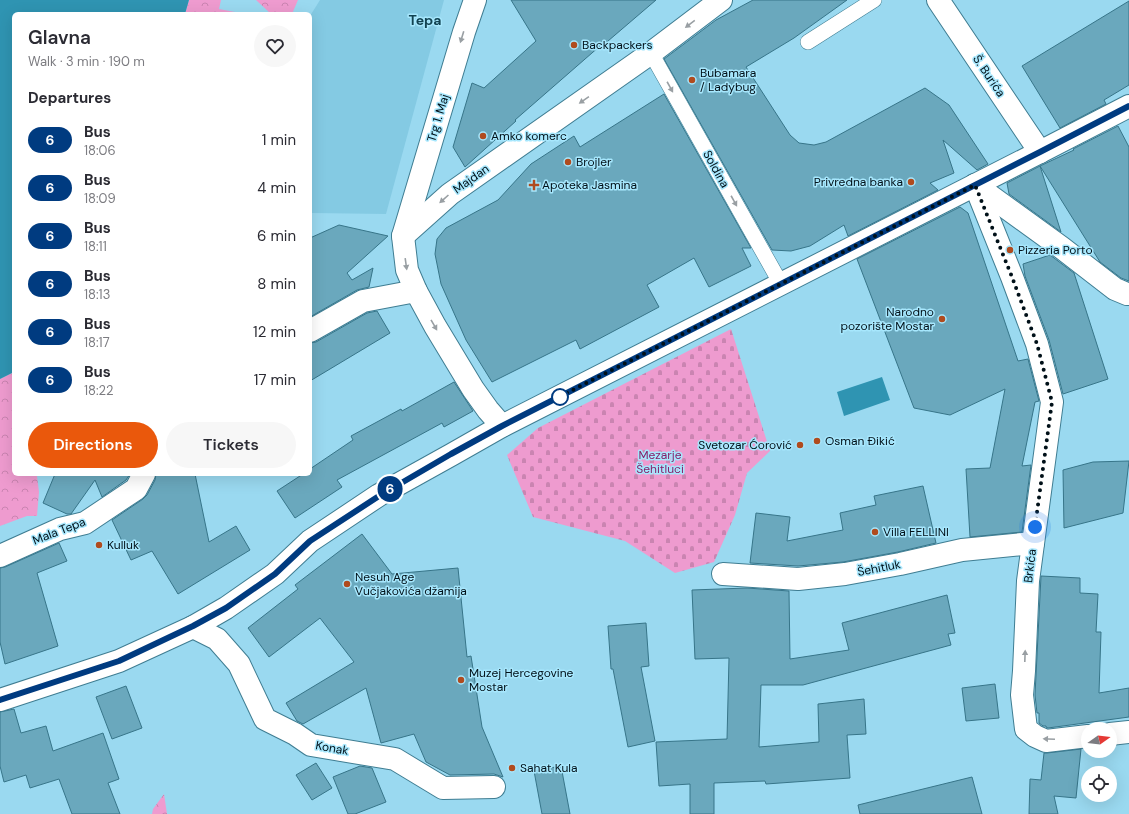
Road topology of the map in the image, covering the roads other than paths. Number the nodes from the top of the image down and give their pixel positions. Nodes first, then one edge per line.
1 (475, 0) edge
2 (721, 0) edge
3 (874, 0) edge
4 (938, 0) edge
5 (808, 42) dead end
6 (651, 53) junction
7 (1129, 106) edge
8 (1040, 152) junction
9 (975, 185) junction
10 (403, 236) junction
11 (781, 284) junction
12 (416, 291) junction
13 (1129, 294) edge
14 (312, 331) edge
15 (502, 426) junction
16 (143, 476) edge
17 (1033, 543) junction
18 (4, 555) edge
19 (723, 574) dead end
20 (193, 626) junction
21 (0, 700) edge
22 (1129, 732) edge
23 (1117, 733) edge
24 (1081, 737) edge
25 (494, 787) dead end

1 -> 10 street, Trg 1. Maj
2 -> 6 street, Majdan
3 - 5 lane
4 - 8 street, Š. Burića
6 -> 10 street, Majdan
6 -> 11 lane, Soldina
7 - 8 street
8 - 9 street
9 - 11 street
9 - 13 street
9 - 17 street, Brkića
10 -> 12 street
11 - 15 street
12 - 14 street
12 -> 15 street
15 - 20 street
16 - 18 street, Mala Tepa
17 - 19 street, Šehitluk
24 -> 17 street, Brkića
20 - 21 street
20 - 25 street, Konak
22 - 23 street

